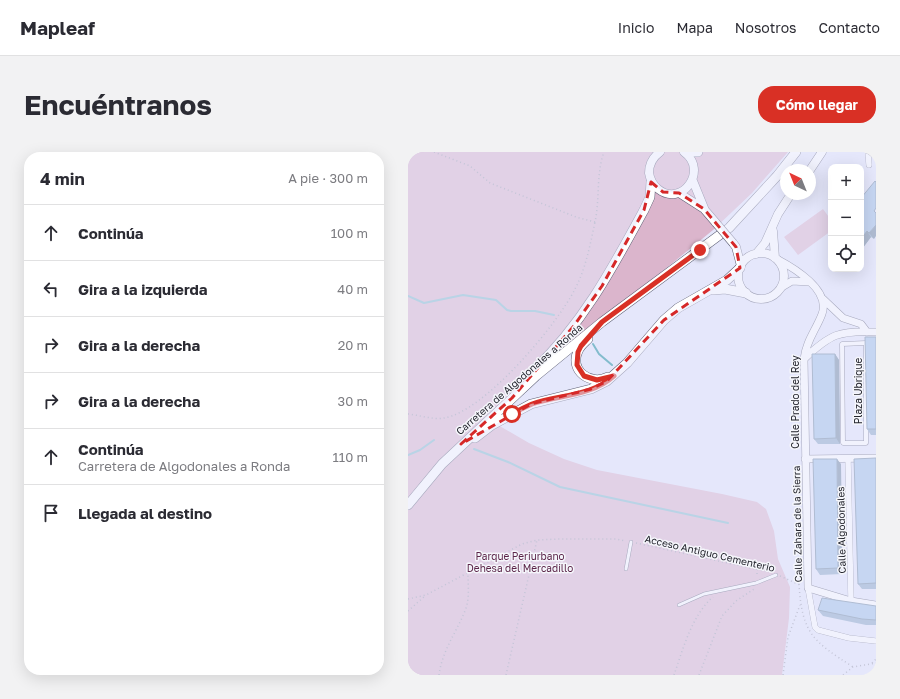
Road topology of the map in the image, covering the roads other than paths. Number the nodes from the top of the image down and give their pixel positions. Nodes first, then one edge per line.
1 (660, 152) edge
2 (684, 152) edge
3 (693, 152) edge
4 (698, 152) edge
5 (796, 152) edge
6 (822, 152) edge
7 (868, 152) edge
8 (814, 164) edge
9 (869, 165) dead end
10 (693, 181) junction
11 (652, 182) junction
12 (678, 193) junction
13 (787, 200) edge
14 (704, 209) junction
15 (773, 227) junction
16 (734, 245) junction
17 (755, 254) junction
18 (776, 258) junction
19 (740, 267) junction
20 (809, 282) junction
21 (782, 286) junction
22 (712, 290) junction
23 (746, 293) junction
24 (823, 299) junction
25 (602, 322) junction
26 (867, 332) junction
27 (876, 332) edge
28 (804, 359) junction
29 (614, 376) junction
30 (512, 398) junction
31 (843, 443) joint
32 (461, 444) junction
33 (848, 458) junction
34 (876, 458) edge
35 (806, 459) junction
36 (408, 505) edge
37 (631, 542) road end
38 (626, 569) dead end
39 (776, 575) road end
40 (808, 588) junction
41 (851, 601) junction
42 (679, 605) dead end
43 (876, 605) edge
44 (876, 641) edge

1 - 11 main road
2 - 10 main road
3 - 4 main road
5 - 25 main road, Carretera de Algodonales a Ronda
6 - 8 main road
7 - 9 street
10 - 12 main road
10 - 14 main road
11 - 12 main road
11 - 30 main road
12 - 14 main road
13 - 15 main road
14 - 16 main road, bridge
15 - 17 main road
15 - 18 main road
16 - 17 main road
16 - 19 main road
17 - 18 main road
17 - 19 main road
18 - 20 street
18 - 21 main road
19 - 22 main road
19 - 23 main road
20 - 21 street
20 - 24 street
21 - 23 main road
22 - 23 main road
22 - 29 main road
24 - 26 street
24 - 28 street, Calle Prado del Rey
25 - 29 main road
25 - 30 main road, Carretera de Algodonales a Ronda
26 - 27 street
26 - 28 street
28 - 35 street, Calle Prado del Rey
29 - 32 main road
30 - 32 main road, Carretera de Algodonales a Ronda
31 - 31 street, Plaza Ubrique
32 - 36 main road, Carretera de Algodonales a Ronda
33 - 34 street
33 - 35 street
33 - 41 street, Calle Algodonales
35 - 40 street, Calle Zahara de la Sierra
37 - 38 lane
39 - 42 lane
40 - 41 street
40 - 44 street
41 - 43 street

